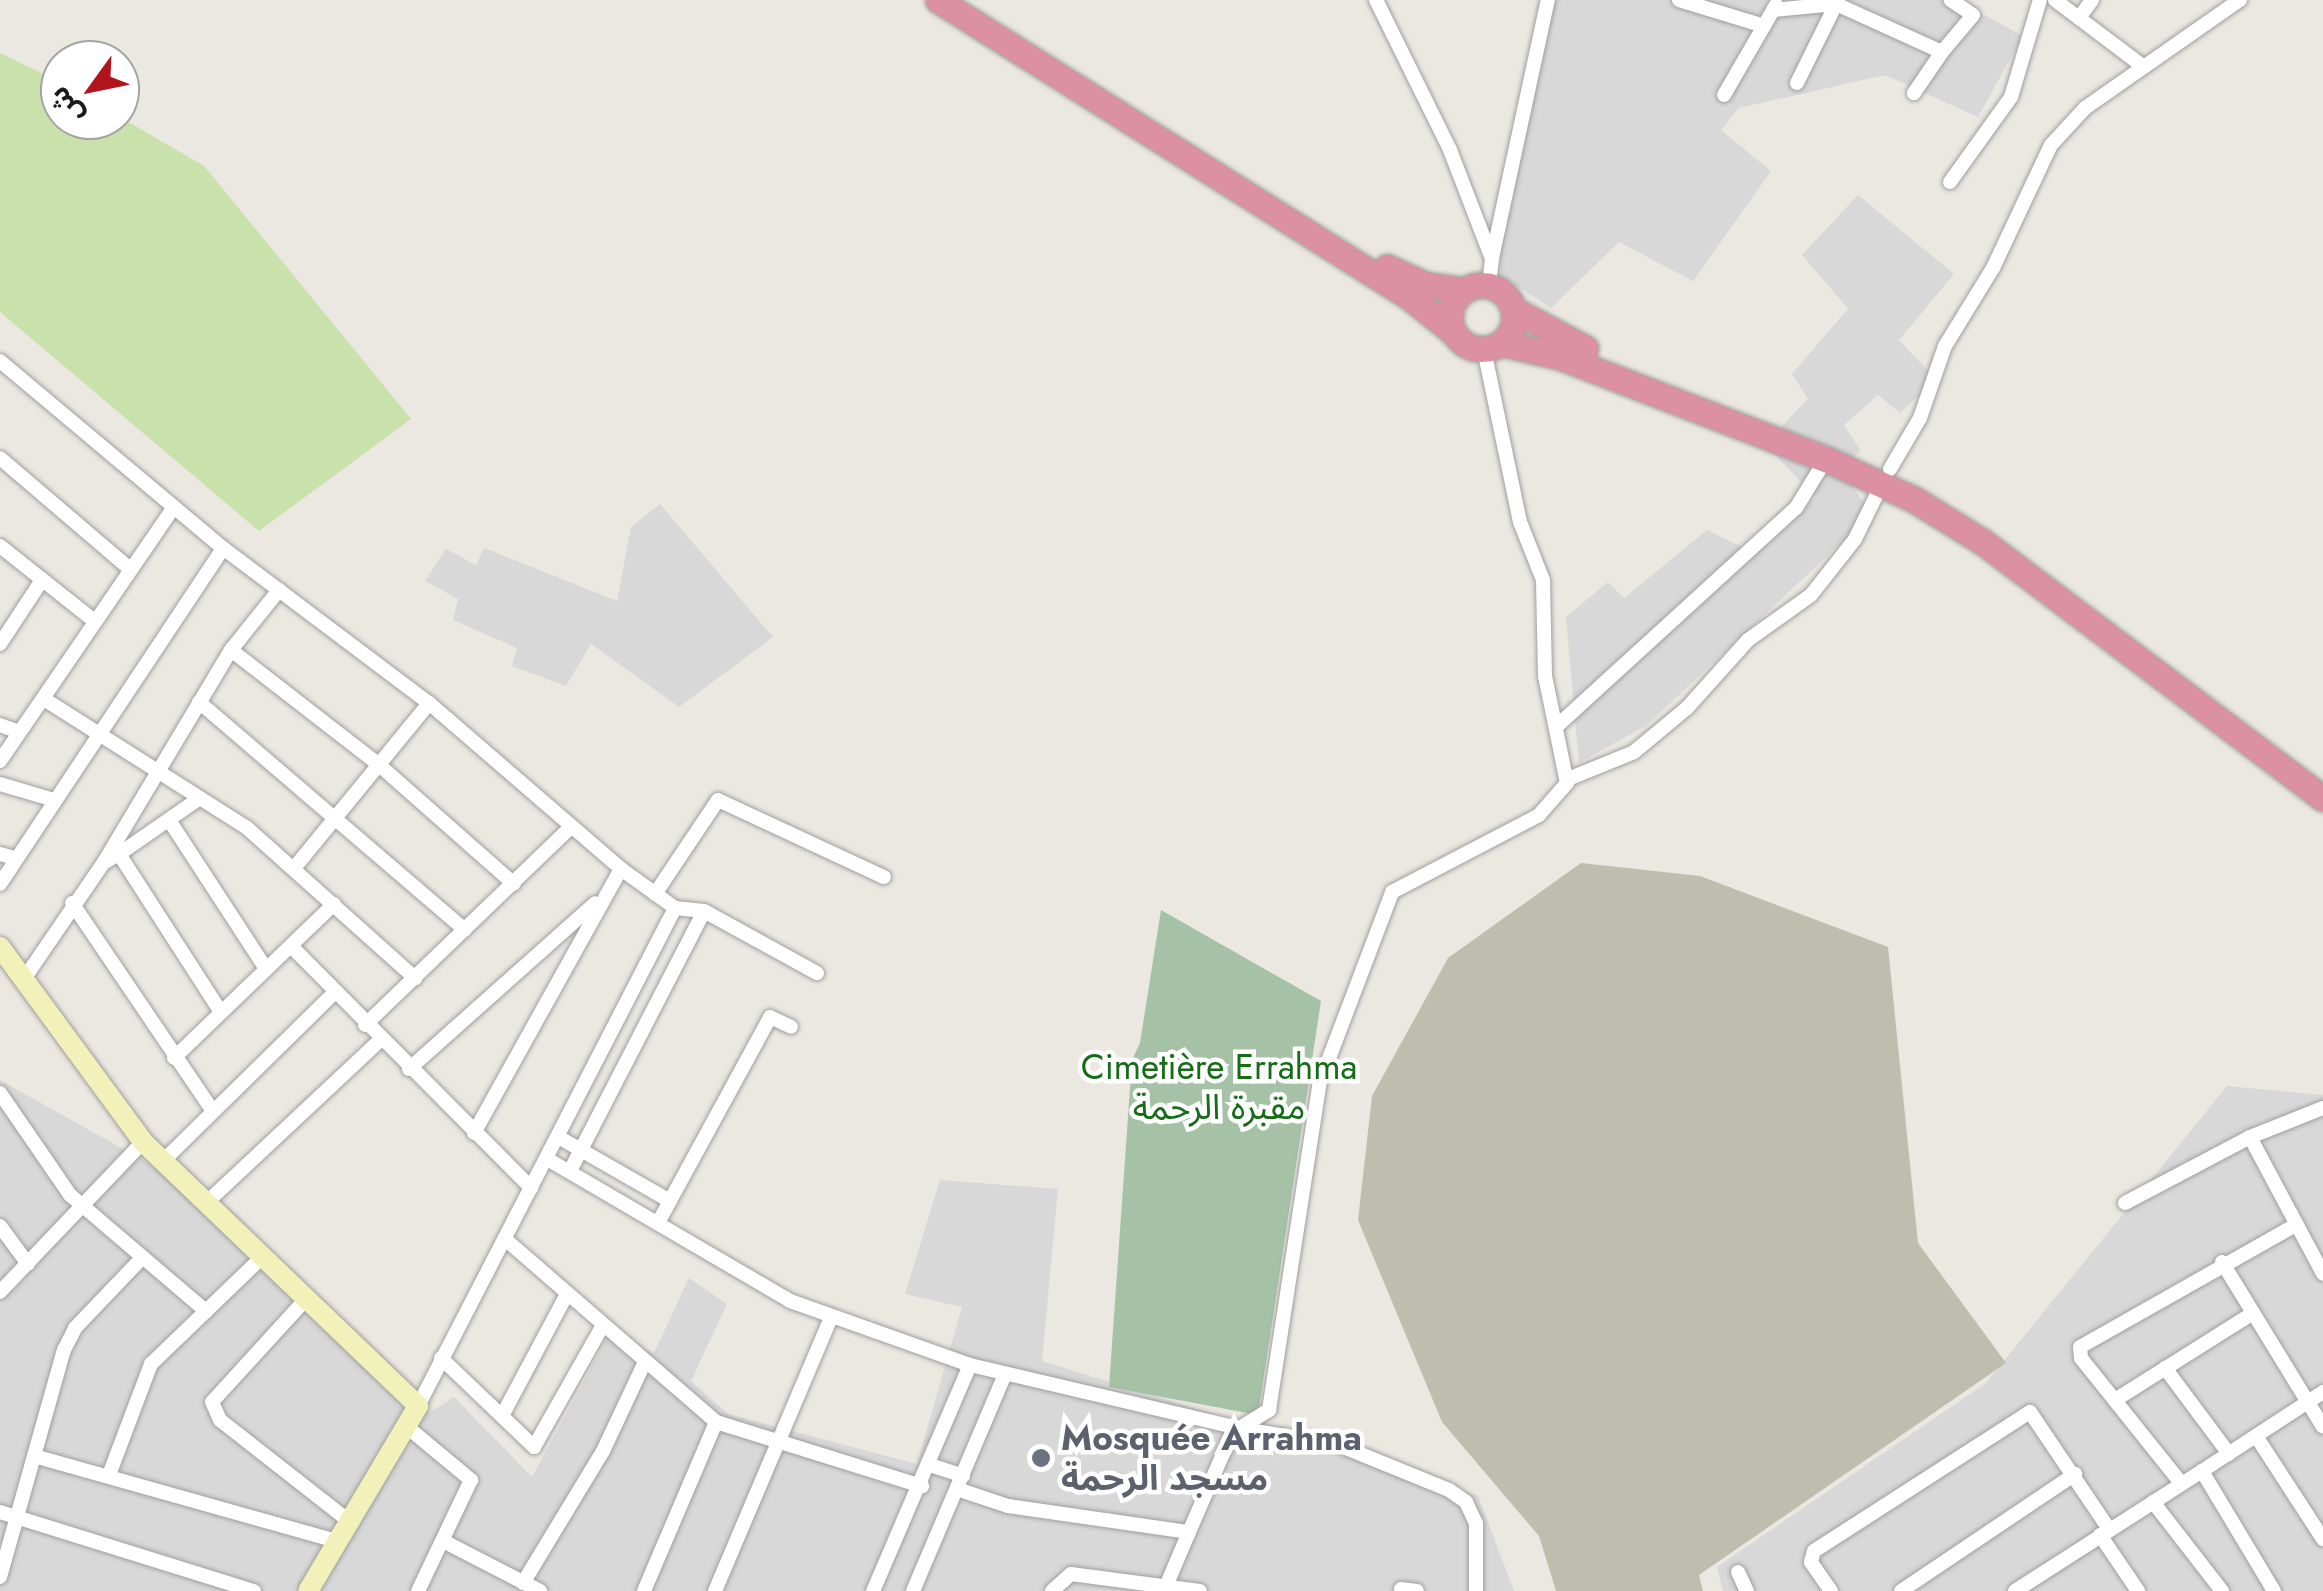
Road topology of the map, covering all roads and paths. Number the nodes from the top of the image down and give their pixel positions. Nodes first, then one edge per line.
1 (938, 0) edge
2 (965, 0) edge
3 (1376, 0) edge
4 (1548, 0) edge
5 (1679, 0) edge
6 (1951, 0) edge
7 (2040, 0) edge
8 (2055, 0) edge
9 (2092, 0) edge
10 (2240, 0) edge
11 (1837, 2) edge
12 (1776, 5) edge
13 (2080, 18) junction
14 (1764, 26) junction
15 (1942, 52) junction
16 (2144, 66) junction
17 (1796, 83) dead end
18 (1914, 92) dead end
19 (1724, 95) dead end
20 (1950, 182) dead end
21 (1491, 272) junction
22 (1463, 290) junction
23 (1514, 310) junction
24 (1453, 332) junction
25 (1492, 346) junction
26 (1, 364) edge
27 (0, 458) edge
28 (1826, 459) junction
29 (1886, 476) junction
30 (174, 507) junction
31 (0, 546) edge
32 (223, 548) junction
33 (129, 568) junction
34 (42, 580) junction
35 (279, 590) junction
36 (94, 620) junction
37 (0, 644) edge
38 (231, 650) junction
39 (44, 699) junction
40 (198, 702) junction
41 (429, 703) junction
42 (0, 725) edge
43 (1557, 726) junction
44 (19, 732) junction
45 (96, 732) junction
46 (0, 761) edge
47 (378, 764) junction
48 (160, 769) junction
49 (2323, 777) edge
50 (1568, 779) junction
51 (0, 784) edge
52 (200, 798) junction
53 (2323, 798) edge
54 (54, 800) junction
55 (335, 816) junction
56 (170, 820) junction
57 (571, 828) junction
58 (119, 854) junction
59 (8, 856) edge
60 (104, 862) junction
61 (295, 867) junction
62 (621, 869) junction
63 (884, 877) dead end
64 (0, 884) edge
65 (514, 884) junction
66 (655, 894) junction
67 (604, 895) junction
68 (72, 903) junction
69 (334, 904) junction
70 (675, 908) junction
71 (704, 911) junction
72 (465, 930) junction
73 (291, 946) junction
74 (0, 947) edge
75 (266, 969) junction
76 (817, 973) dead end
77 (26, 976) junction
78 (415, 978) junction
79 (335, 992) junction
80 (221, 1012) junction
81 (365, 1025) junction
82 (791, 1027) dead end
83 (379, 1041) junction
84 (174, 1058) junction
85 (409, 1069) junction
86 (0, 1093) edge
87 (211, 1108) junction
88 (2323, 1108) edge
89 (474, 1133) junction
90 (560, 1138) junction
91 (2250, 1138) junction
92 (143, 1142) junction
93 (582, 1148) junction
94 (548, 1160) junction
95 (162, 1162) junction
96 (570, 1171) junction
97 (531, 1188) junction
98 (670, 1201) junction
99 (2126, 1202) dead end
100 (206, 1203) junction
101 (82, 1206) junction
102 (659, 1221) junction
103 (2297, 1224) junction
104 (0, 1226) edge
105 (505, 1239) junction
106 (262, 1256) junction
107 (140, 1260) junction
108 (2222, 1262) junction
109 (28, 1264) junction
110 (2323, 1274) edge
111 (0, 1292) edge
112 (567, 1294) junction
113 (306, 1299) junction
114 (206, 1311) junction
115 (2253, 1313) junction
116 (831, 1318) junction
117 (603, 1326) junction
118 (441, 1358) junction
119 (644, 1364) junction
120 (970, 1365) junction
121 (2166, 1368) junction
122 (1005, 1374) junction
123 (2323, 1392) edge
124 (2114, 1400) junction
125 (2307, 1402) junction
126 (418, 1406) junction
127 (503, 1414) junction
128 (716, 1422) junction
129 (406, 1426) junction
130 (2323, 1427) edge
131 (1242, 1430) junction
132 (2256, 1436) junction
133 (780, 1442) junction
134 (2229, 1454) junction
135 (34, 1456) junction
136 (930, 1464) junction
137 (2202, 1471) junction
138 (2075, 1474) junction
139 (108, 1475) junction
140 (960, 1482) junction
141 (2181, 1484) junction
142 (922, 1486) junction
143 (2152, 1502) junction
144 (0, 1512) edge
145 (16, 1517) junction
146 (350, 1522) junction
147 (1189, 1532) junction
148 (2105, 1532) junction
149 (2323, 1539) edge
150 (338, 1541) junction
151 (446, 1542) junction
152 (1738, 1572) dead end
153 (0, 1577) edge
154 (524, 1583) junction
155 (1166, 1587) edge
156 (1400, 1589) edge
157 (877, 1590) edge
158 (254, 1591) edge
159 (308, 1591) edge
160 (418, 1591) edge
161 (540, 1591) edge
162 (644, 1591) edge
163 (715, 1591) edge
164 (913, 1591) edge
165 (1052, 1591) edge
166 (1200, 1591) edge
167 (1417, 1591) edge
168 (1476, 1591) edge
169 (1747, 1591) edge
170 (1831, 1591) edge
171 (1901, 1591) edge
172 (2015, 1591) edge
173 (2138, 1591) edge
174 (2222, 1591) edge
175 (2274, 1591) edge

1 - 24 highway
2 - 22 highway
3 - 21 street
4 - 21 street
5 - 14 street
6 - 15 street
7 - 20 street
8 - 13 street
9 - 13 street
10 - 16 street
11 - 12 street
11 - 15 street
11 - 17 street
12 - 14 street
13 - 16 street
14 - 19 street
15 - 18 street
16 - 29 street
21 - 22 highway
21 - 23 highway
22 - 24 highway
23 - 25 highway
23 - 29 highway
24 - 25 highway
25 - 28 highway
25 - 43 street
26 - 30 street
27 - 33 street
28 - 29 highway
28 - 43 street
29 - 49 highway
29 - 50 street
29 - 53 highway
30 - 32 street
30 - 33 street
31 - 34 street
32 - 35 street
32 - 45 street
33 - 36 street
34 - 36 street
34 - 37 street
35 - 38 street
35 - 41 street
36 - 39 street
38 - 40 street
38 - 47 street
39 - 44 street
39 - 45 street
40 - 48 street
40 - 55 street
41 - 47 street
41 - 57 street
42 - 44 street
43 - 50 street
44 - 46 street
45 - 48 street
45 - 54 street
47 - 55 street
47 - 65 street
48 - 52 street
48 - 60 street
50 - 131 street
51 - 54 street
52 - 56 street
52 - 61 street
54 - 59 street
55 - 61 street
55 - 72 street
56 - 58 street
56 - 75 street
57 - 62 street
57 - 65 street
58 - 60 street
58 - 80 street
59 - 64 street
60 - 68 street
61 - 69 street
62 - 66 street
62 - 67 street
63 - 66 street
65 - 72 street
66 - 70 street
67 - 85 street
67 - 89 street
68 - 77 street
68 - 84 street
69 - 73 street
69 - 78 street
70 - 71 street
70 - 90 street
71 - 76 street
71 - 93 street
72 - 78 street
73 - 75 street
73 - 79 street
74 - 77 street
75 - 80 street
77 - 92 street
78 - 81 street
79 - 81 street
79 - 87 street
80 - 84 street
81 - 83 street
82 - 98 street
83 - 85 street
83 - 100 street
84 - 87 street
85 - 89 street
86 - 101 street
87 - 95 street
88 - 91 street
89 - 97 street
90 - 93 street
90 - 94 street
91 - 99 street
91 - 103 street
92 - 95 street
92 - 101 street
93 - 96 street
93 - 98 street
94 - 96 street
94 - 97 street
95 - 100 street
96 - 102 street
97 - 105 street
98 - 102 street
100 - 106 street
101 - 107 street
101 - 109 street
102 - 116 street
103 - 108 street
103 - 110 street
104 - 109 street
105 - 112 street
105 - 118 street
106 - 113 street
106 - 114 street
107 - 114 street
107 - 135 street
108 - 115 street
108 - 124 street
109 - 111 street
112 - 117 street
112 - 127 street
113 - 126 street
113 - 146 street
114 - 139 street
115 - 121 street
115 - 125 street
116 - 120 street
116 - 133 street
117 - 119 street
117 - 127 street
118 - 126 street
118 - 127 street
119 - 128 street
119 - 154 street
120 - 122 street
120 - 136 street
121 - 124 street
121 - 134 street
122 - 131 street
122 - 140 street
123 - 125 street
124 - 141 street
125 - 130 street
125 - 132 street
126 - 129 street
128 - 133 street
128 - 162 street
129 - 146 street
129 - 151 street
131 - 147 street
131 - 168 street
132 - 134 street
132 - 149 street
133 - 142 street
133 - 163 street
134 - 137 street
135 - 139 street
135 - 145 street
136 - 140 street
136 - 142 street
137 - 141 street
137 - 175 street
138 - 148 street
138 - 170 street
138 - 171 street
139 - 150 street
140 - 147 street
140 - 164 street
141 - 143 street
142 - 157 street
143 - 148 street
143 - 174 street
144 - 145 street
145 - 153 street
145 - 158 street
146 - 150 street
147 - 155 street
148 - 172 street
148 - 173 street
150 - 159 street
151 - 154 street
151 - 160 street
152 - 169 street
154 - 161 street
155 - 165 street
155 - 166 street
156 - 167 street

